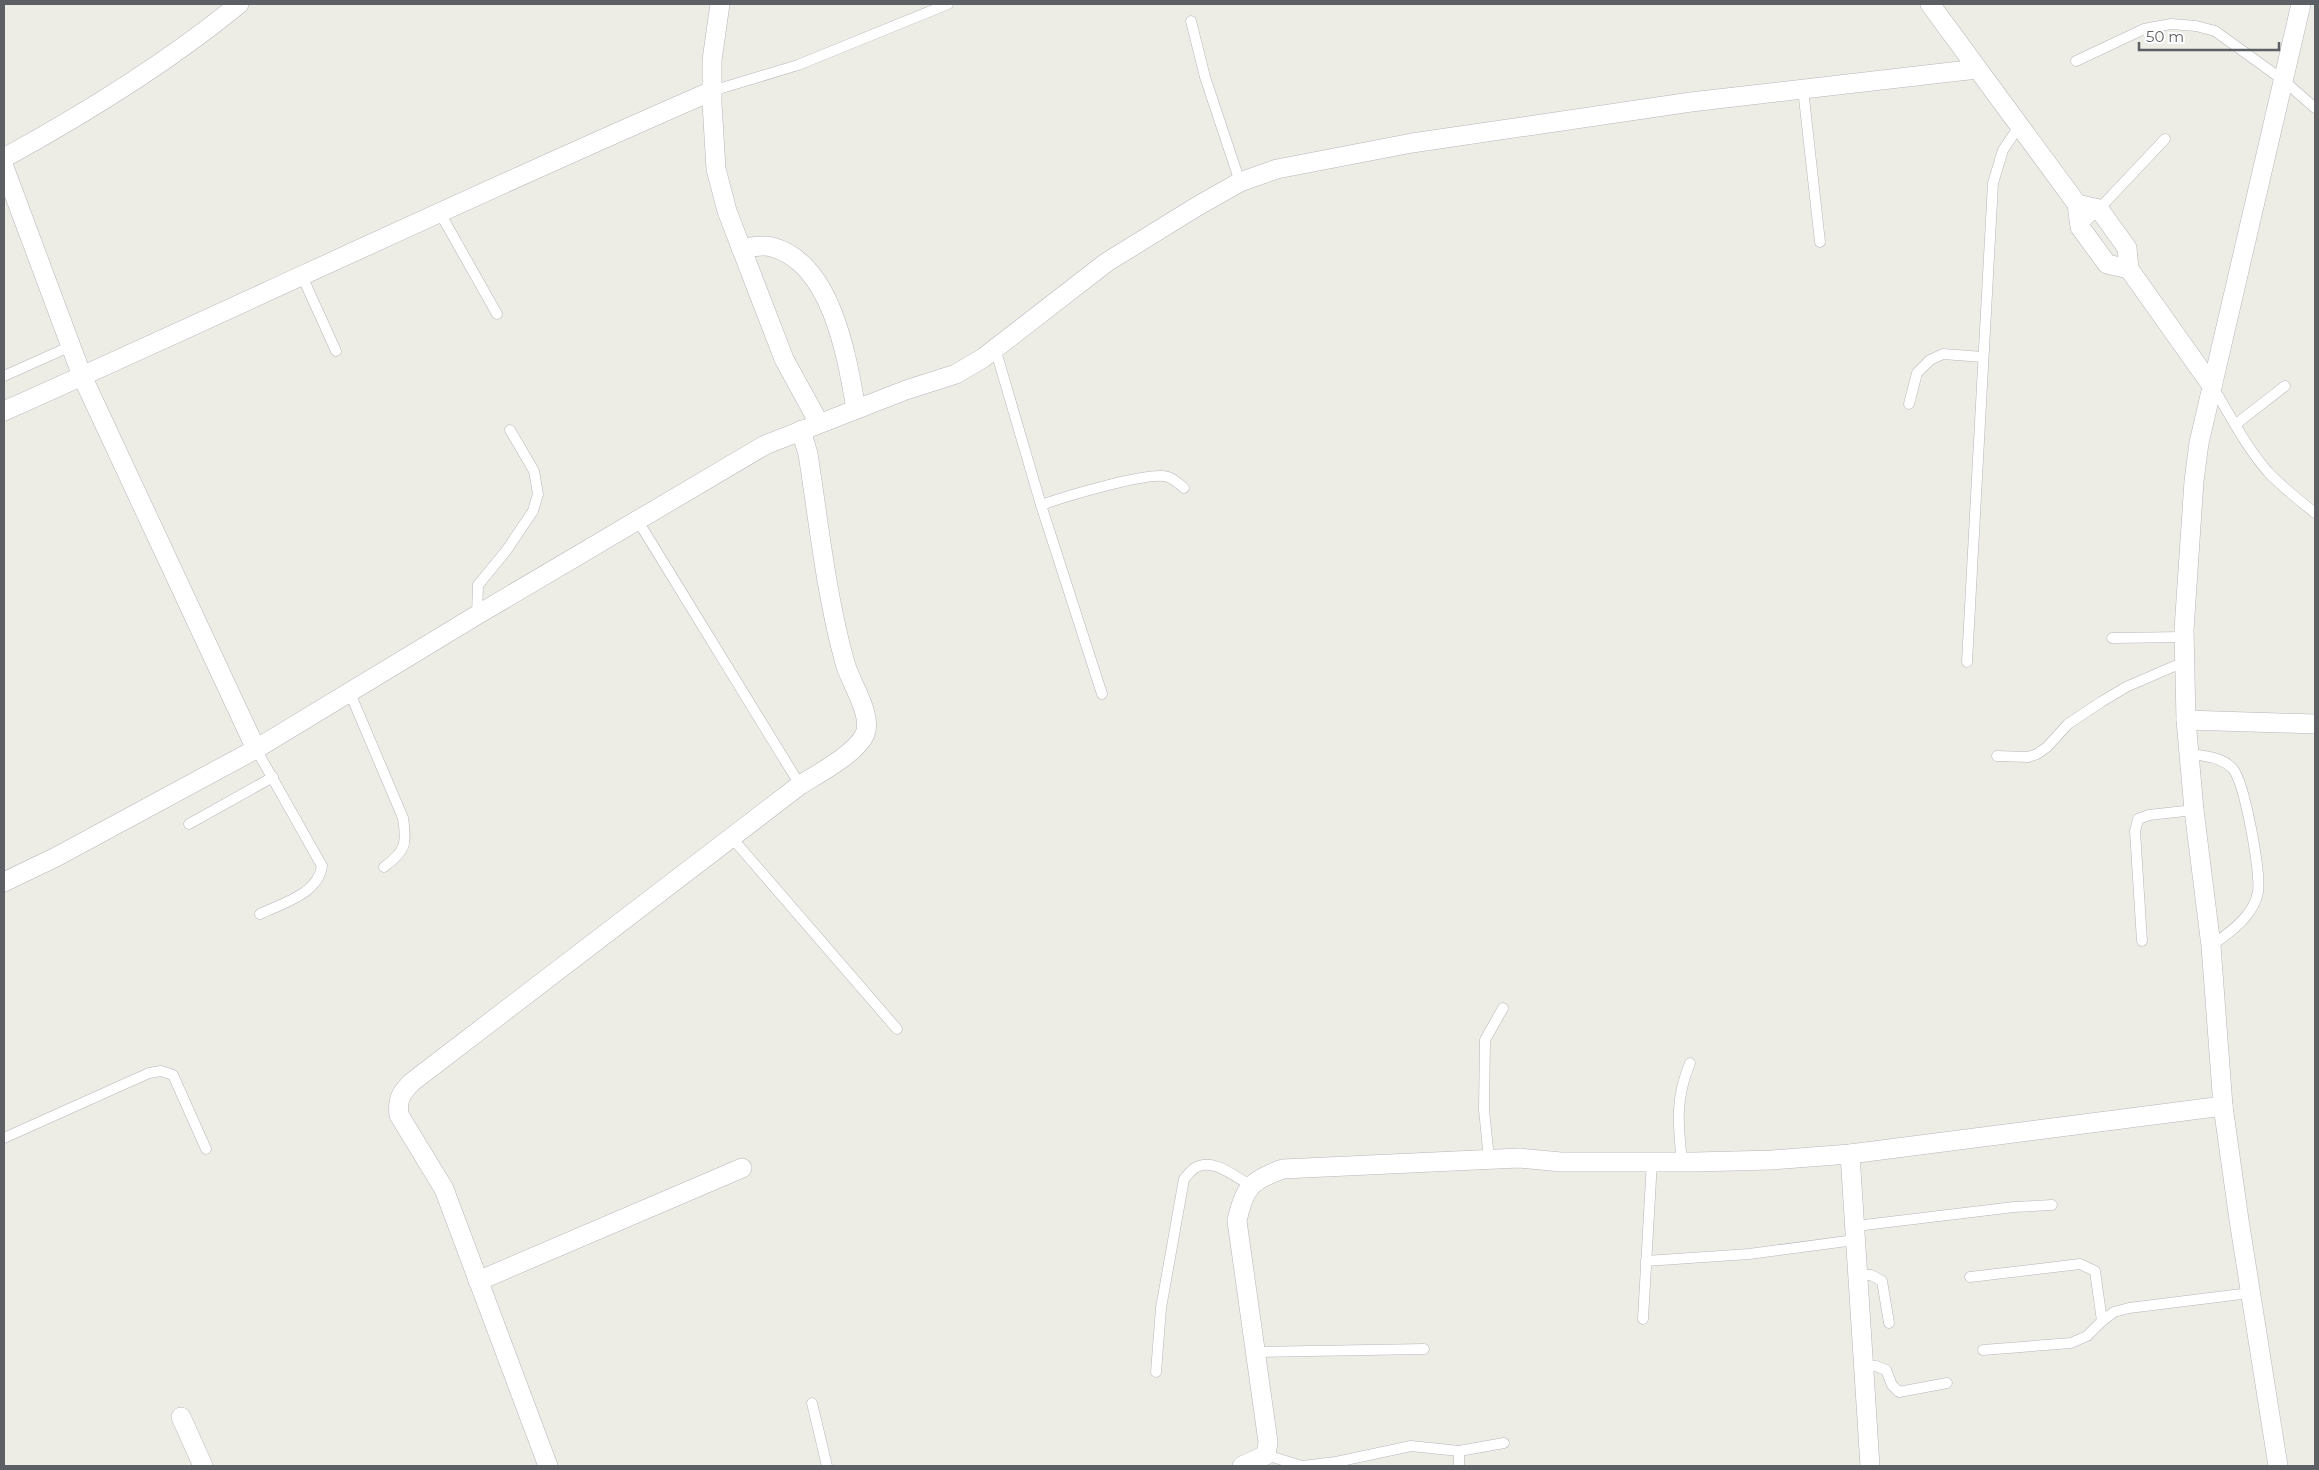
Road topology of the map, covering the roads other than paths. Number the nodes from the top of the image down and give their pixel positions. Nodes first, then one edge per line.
1 (239, 4) edge
2 (720, 4) edge
3 (948, 4) edge
4 (1930, 4) edge
5 (2301, 4) edge
6 (1191, 20) dead end
7 (2076, 61) dead end
8 (1977, 69) junction
9 (2283, 80) junction
10 (1803, 89) junction
11 (712, 91) junction
12 (2315, 108) edge
13 (2020, 126) junction
14 (2165, 139) dead end
15 (4, 158) edge
16 (4, 167) edge
17 (1240, 182) junction
18 (2076, 204) junction
19 (2100, 209) junction
20 (440, 213) junction
21 (2080, 227) junction
22 (1820, 242) dead end
23 (741, 248) junction
24 (2129, 269) junction
25 (302, 276) junction
26 (497, 314) dead end
27 (71, 346) junction
28 (995, 348) junction
29 (336, 351) dead end
30 (1983, 357) junction
31 (4, 376) edge
32 (82, 376) junction
33 (2212, 386) junction
34 (2285, 386) dead end
35 (1909, 404) dead end
36 (856, 409) junction
37 (4, 411) edge
38 (819, 423) junction
39 (2236, 424) junction
40 (510, 430) dead end
41 (801, 430) junction
42 (1184, 488) dead end
43 (1041, 505) junction
44 (2315, 512) edge
45 (638, 521) junction
46 (477, 615) junction
47 (2184, 637) junction
48 (2112, 638) dead end
49 (1967, 662) dead end
50 (2184, 662) junction
51 (350, 693) junction
52 (1102, 694) dead end
53 (2186, 720) junction
54 (2315, 724) edge
55 (256, 749) junction
56 (2190, 754) junction
57 (1997, 756) dead end
58 (272, 778) junction
59 (800, 785) junction
60 (2194, 810) junction
61 (189, 824) dead end
62 (732, 838) junction
63 (384, 867) dead end
64 (4, 882) edge
65 (260, 914) dead end
66 (2142, 941) dead end
67 (2211, 946) junction
68 (1503, 1008) dead end
69 (897, 1029) dead end
70 (1690, 1063) dead end
71 (2223, 1106) junction
72 (4, 1138) edge
73 (206, 1149) dead end
74 (1850, 1154) junction
75 (1490, 1160) junction
76 (1652, 1161) junction
77 (1682, 1162) junction
78 (742, 1168) dead end
79 (1250, 1185) junction
80 (2052, 1205) dead end
81 (1855, 1233) junction
82 (1646, 1261) junction
83 (1859, 1275) junction
84 (1970, 1276) dead end
85 (478, 1281) junction
86 (2250, 1293) junction
87 (1643, 1320) dead end
88 (2102, 1321) junction
89 (1890, 1323) dead end
90 (1424, 1349) dead end
91 (1983, 1350) dead end
92 (1256, 1352) junction
93 (1864, 1366) junction
94 (1156, 1372) dead end
95 (1947, 1383) dead end
96 (812, 1403) dead end
97 (181, 1417) dead end
98 (1504, 1442) dead end
99 (1459, 1451) junction
100 (1266, 1456) junction
101 (203, 1466) edge
102 (548, 1466) edge
103 (827, 1466) edge
104 (1242, 1466) edge
105 (1459, 1466) edge
106 (1870, 1466) edge
107 (2278, 1466) edge

1 - 15 street
2 - 11 street
3 - 11 lane
4 - 8 street
5 - 9 street
6 - 17 lane
7 - 9 lane
8 - 10 street
8 - 13 street
9 - 12 lane
9 - 33 street
10 - 17 street
10 - 22 lane
11 - 20 street
11 - 23 street
13 - 18 street
13 - 30 lane
14 - 19 lane
16 - 27 street
17 - 28 street
18 - 19 street
18 - 21 street
19 - 21 lane
19 - 24 street
20 - 25 street
20 - 26 lane
21 - 24 street
23 - 36 street
23 - 38 street
24 - 33 street
25 - 29 lane
25 - 32 street
27 - 31 lane
27 - 32 street
28 - 36 street
28 - 43 lane
30 - 35 lane
30 - 49 lane
32 - 37 street
32 - 55 street
33 - 39 lane
33 - 47 street
34 - 39 lane
36 - 38 street
38 - 41 street
39 - 44 lane
40 - 46 lane
41 - 45 street
41 - 59 street
42 - 43 lane
43 - 52 lane
45 - 46 street
45 - 59 lane
46 - 51 street
47 - 48 lane
47 - 50 street
50 - 53 street
50 - 57 lane
51 - 55 street
51 - 63 lane
53 - 54 street
53 - 56 street
55 - 58 lane
55 - 64 street
56 - 60 street
56 - 67 lane
58 - 61 lane
58 - 65 lane
59 - 62 street
60 - 66 lane
60 - 67 street
62 - 69 lane
62 - 85 street
67 - 71 street
68 - 75 lane
70 - 77 lane
71 - 74 street
71 - 86 street
72 - 73 lane
74 - 77 street
74 - 81 street
75 - 76 street
75 - 79 street
76 - 77 street
76 - 82 lane
78 - 85 street
79 - 92 street
79 - 94 lane
80 - 81 lane
81 - 82 lane
81 - 83 street
82 - 87 lane
83 - 89 lane
83 - 93 street
84 - 88 lane
85 - 102 street
86 - 88 lane
86 - 107 street
88 - 91 lane
90 - 92 lane
92 - 100 street
93 - 95 lane
93 - 106 street
96 - 103 lane
97 - 101 street
98 - 99 lane
99 - 100 lane
99 - 105 lane
100 - 104 street

